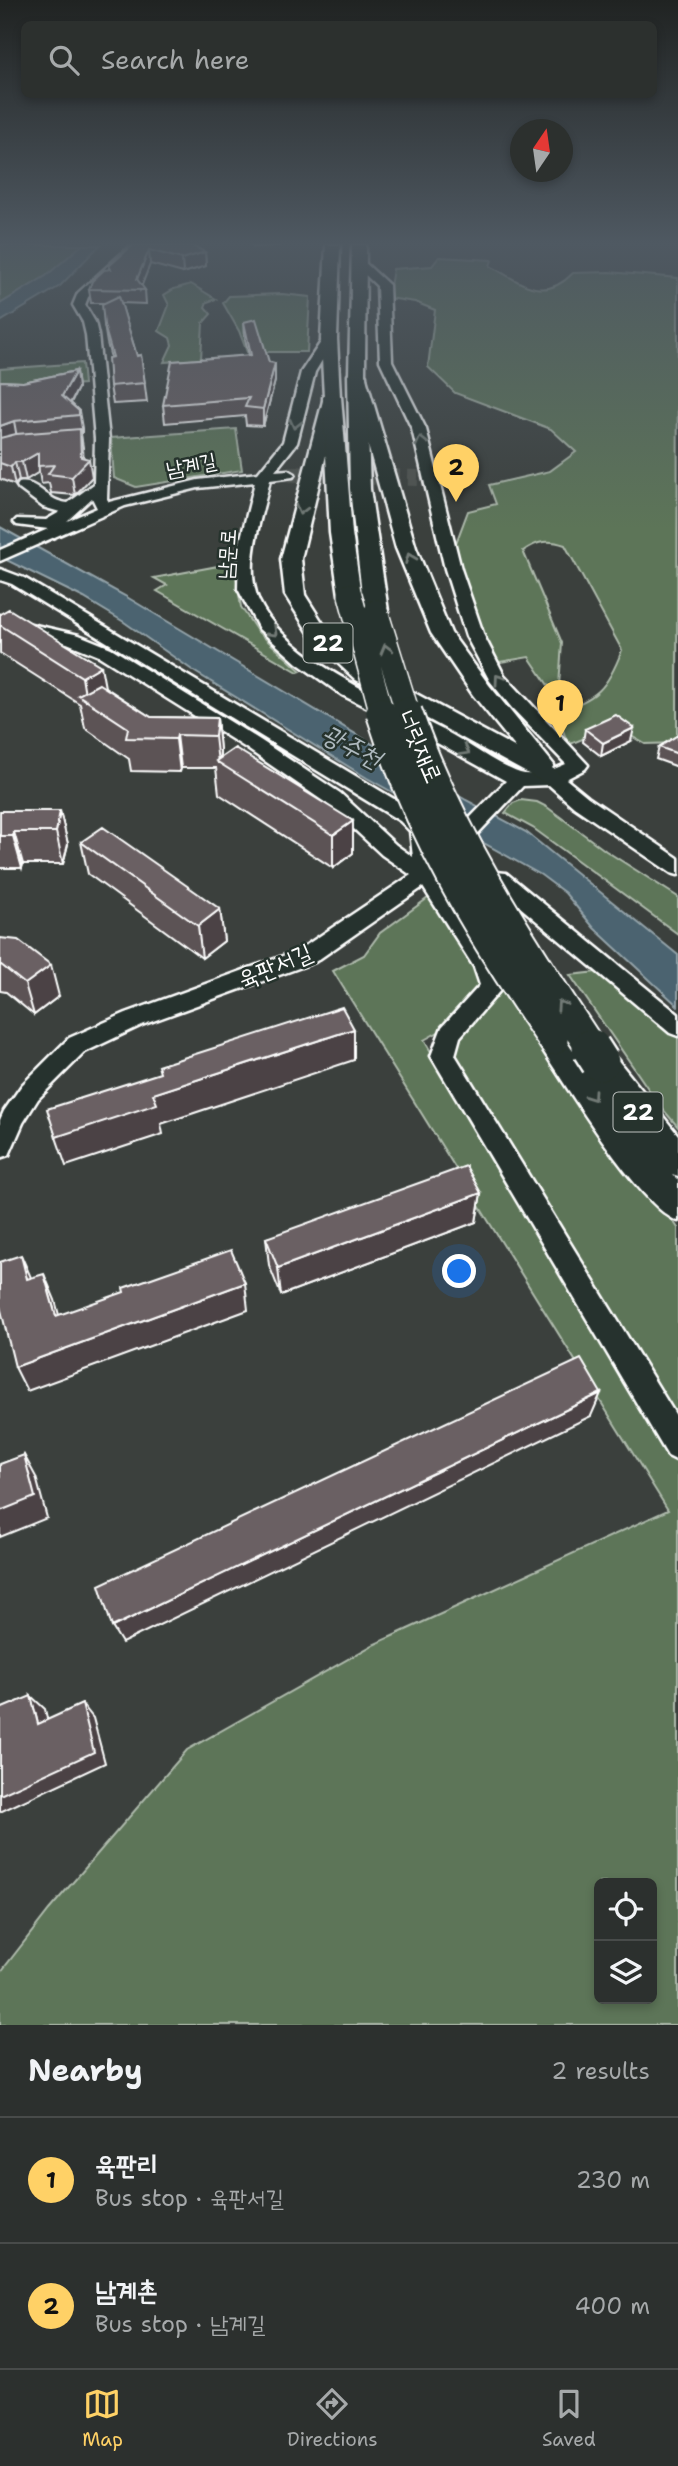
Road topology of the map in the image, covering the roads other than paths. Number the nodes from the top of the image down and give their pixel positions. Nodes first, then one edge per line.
1 (328, 339) joint
2 (92, 340) edge
3 (358, 340) edge
4 (385, 340) edge
5 (357, 375) junction
6 (332, 397) junction
7 (288, 474) tunnel mouth
8 (264, 475) junction
9 (24, 486) dead end
10 (101, 486) junction
11 (74, 508) junction
12 (105, 509) junction
13 (22, 522) dead end
14 (0, 555) edge
15 (0, 574) edge
16 (0, 622) edge
17 (578, 765) joint
18 (552, 778) junction
19 (518, 780) junction
20 (678, 868) edge
21 (426, 875) junction
22 (678, 1027) edge
23 (0, 1148) edge
24 (678, 1161) edge
25 (678, 1205) edge
26 (678, 1446) edge

1 - 6 main road, 너릿재로 / 22
1 -> 8 street, 남문로
2 - 10 street
3 - 5 main road, 너릿재로 / 22
17 -> 4 street
18 -> 5 main road, 22
24 -> 5 highway, 너릿재로 / 22, bridge
6 -> 18 main road, 22
6 -> 25 highway, 너릿재로 / 22, bridge
7 - 8 street, 남계길
8 - 12 street, 남계길
8 -> 19 street, 남문로
9 - 11 street
10 - 11 street
10 - 12 street
11 - 13 street
12 - 14 street, 남계길
15 - 21 street
16 - 21 street
17 - 18 street
18 - 19 street
18 - 20 street
19 - 21 street, 육판서길
21 - 22 street
21 - 23 street, 육판서길
21 - 26 street

